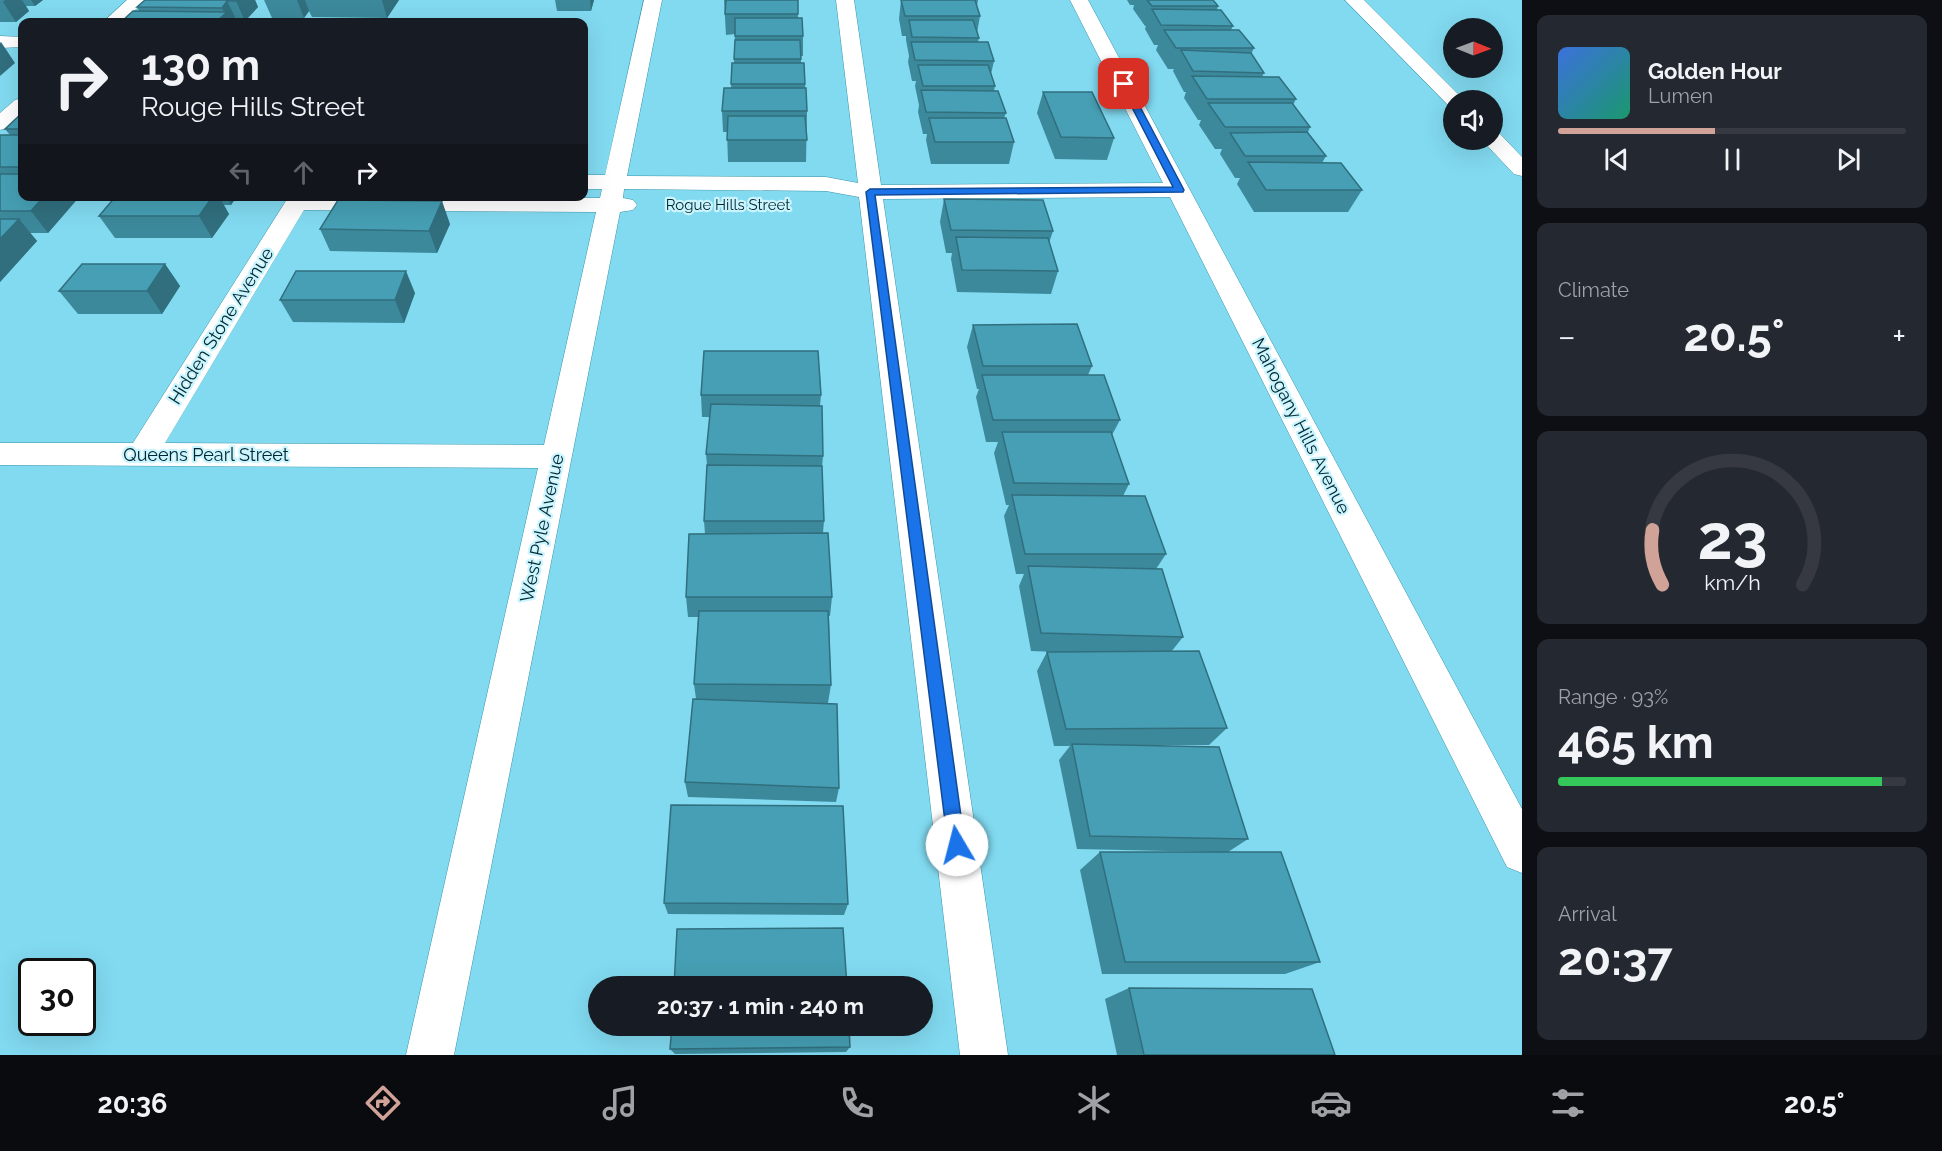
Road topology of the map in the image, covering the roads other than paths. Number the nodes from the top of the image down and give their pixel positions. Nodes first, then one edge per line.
1 (137, 0) edge
2 (653, 0) edge
3 (845, 0) edge
4 (1079, 0) edge
5 (1354, 0) edge
6 (117, 18) edge
7 (0, 42) edge
8 (18, 42) edge
9 (1444, 90) edge
10 (18, 108) edge
11 (0, 124) edge
12 (1503, 150) edge
13 (1522, 169) edge
14 (603, 189) edge
15 (588, 190) edge
16 (1179, 190) junction
17 (870, 192) junction
18 (298, 201) edge
19 (646, 205) dead end
20 (682, 205) dead end
21 (0, 454) edge
22 (142, 455) junction
23 (557, 457) junction
24 (1522, 852) edge
25 (430, 1055) edge
26 (984, 1055) edge

1 - 6 street
2 - 14 street, West Pyle Avenue
3 - 17 street
4 - 16 street, Mahogany Hills Avenue
5 - 9 street
7 - 8 street
10 - 11 street
12 - 13 street
14 - 15 street, Rogue Hills Street
14 - 17 street, Rogue Hills Street
14 - 19 street, Rogue Hills Street
14 - 23 street, West Pyle Avenue
16 - 17 street
16 - 24 street, Mahogany Hills Avenue
17 - 20 street, Rogue Hills Street
17 - 26 street
18 - 22 street, Hidden Stone Avenue
21 - 22 street, Queens Pearl Street
22 - 23 street, Queens Pearl Street
23 - 25 street, West Pyle Avenue

